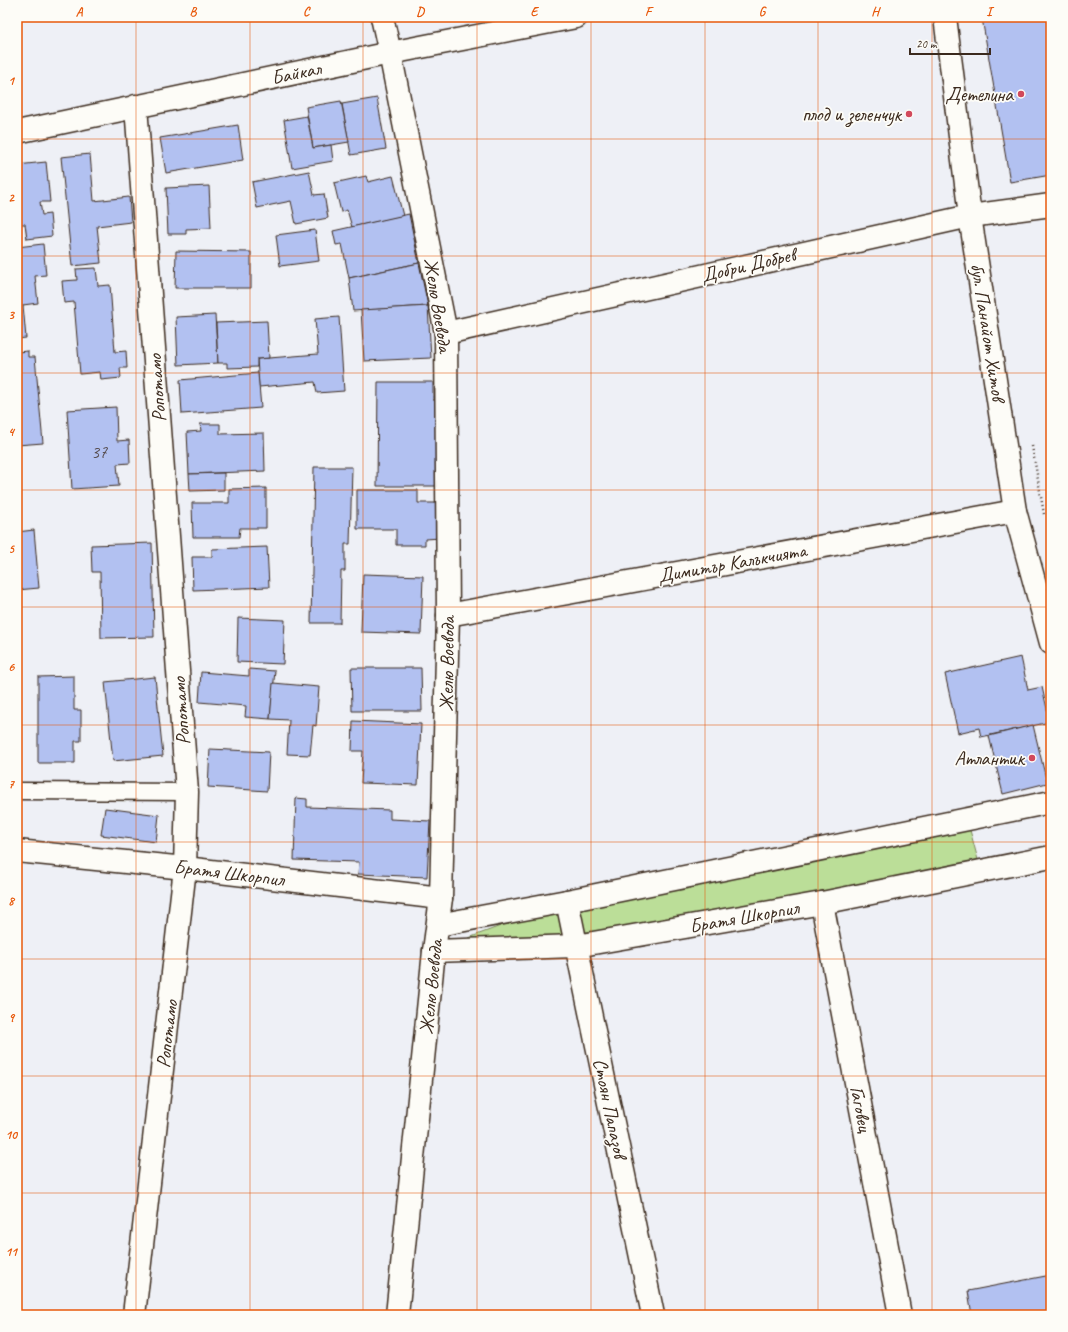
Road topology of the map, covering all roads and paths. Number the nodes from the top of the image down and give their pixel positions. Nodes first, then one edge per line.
1 (382, 17) edge
2 (576, 17) edge
3 (945, 17) edge
4 (390, 53) junction
5 (136, 106) junction
6 (17, 132) edge
7 (1051, 205) edge
8 (970, 216) junction
9 (446, 333) junction
10 (1015, 511) junction
11 (448, 615) junction
12 (1051, 643) edge
13 (17, 791) edge
14 (187, 792) junction
15 (1051, 802) edge
16 (17, 851) edge
17 (1051, 857) edge
18 (186, 868) junction
19 (441, 898) junction
20 (567, 901) junction
21 (822, 903) junction
22 (438, 924) junction
23 (576, 946) junction
24 (434, 951) junction
25 (134, 1315) edge
26 (397, 1315) edge
27 (653, 1315) edge
28 (900, 1315) edge

1 - 4 street, Желю Воевода
2 - 4 street, Байкал
3 - 8 street, бул. Панайот Хитов
4 - 5 street, Байкал
4 - 9 street, Желю Воевода
5 - 6 street, Байкал
5 - 14 street, Ропотамо
7 - 8 street, Добри Добрев
8 - 9 street, Добри Добрев
8 - 10 street, бул. Панайот Хитов
9 - 11 street, Желю Воевода
10 - 11 street, Димитър Калъкчията
10 - 12 street, бул. Панайот Хитов
11 - 19 street, Желю Воевода
13 - 14 lane
14 - 18 street, Ропотамо
15 - 20 street
16 - 18 street, Братя Шкорпил
17 - 21 street, Братя Шкорпил
18 - 19 street, Братя Шкорпил
18 - 25 street, Ропотамо
19 - 22 street, Желю Воевода
20 - 22 street
20 - 23 street, Стоян Папазов
21 - 23 street, Братя Шкорпил
21 - 28 street, Гаговец
22 - 24 street, Желю Воевода
23 - 24 street, Братя Шкорпил
23 - 27 street, Стоян Папазов
24 - 26 street, Желю Воевода

